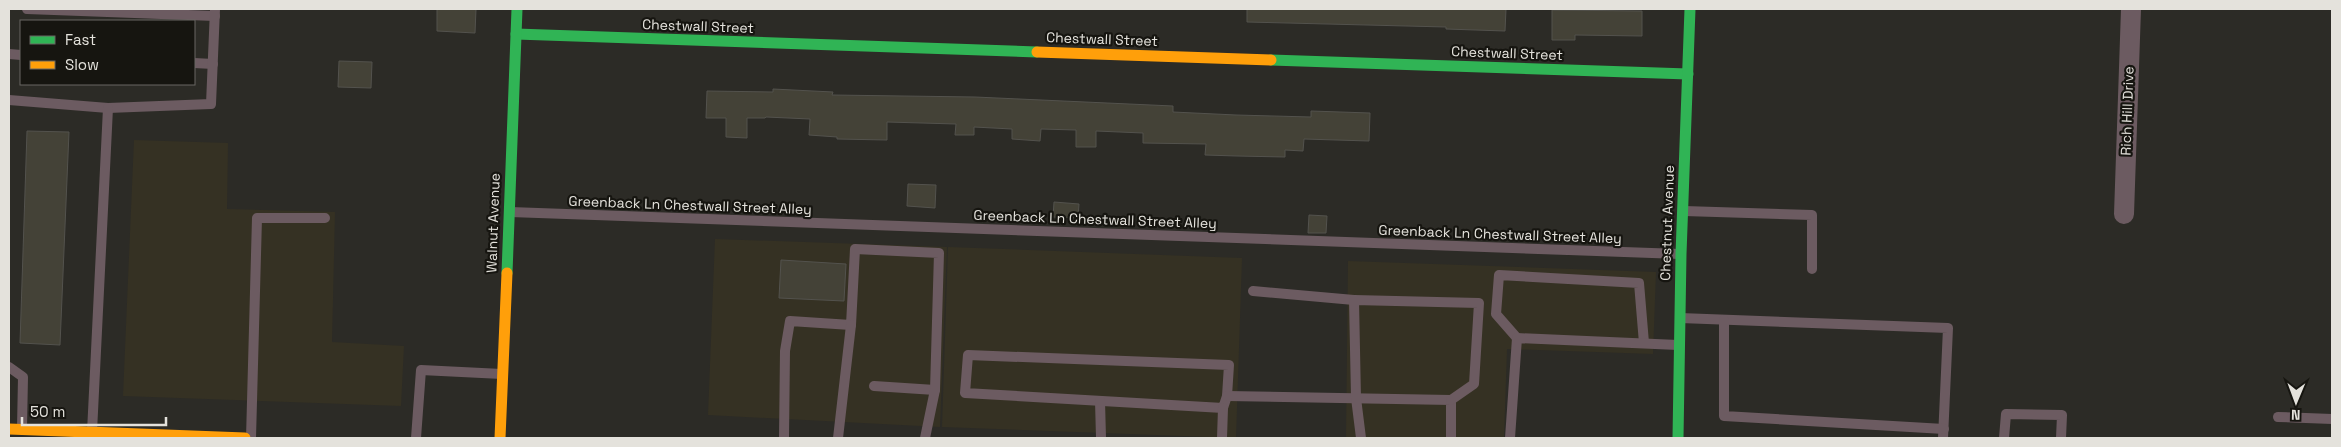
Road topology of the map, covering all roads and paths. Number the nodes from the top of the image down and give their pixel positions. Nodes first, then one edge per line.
1 (27, 9) edge
2 (517, 9) edge
3 (1690, 9) edge
4 (2131, 9) edge
5 (215, 12) edge
6 (516, 34) junction
7 (195, 63) edge
8 (213, 64) junction
9 (1688, 74) junction
10 (9, 100) edge
11 (108, 108) junction
12 (1683, 211) junction
13 (508, 212) junction
14 (2124, 214) dead end
15 (325, 218) dead end
16 (1681, 254) junction
17 (1812, 269) dead end
18 (1253, 291) dead end
19 (1354, 300) junction
20 (1680, 318) junction
21 (1724, 320) junction
22 (851, 325) junction
23 (1517, 338) junction
24 (1644, 343) junction
25 (1679, 345) junction
26 (9, 368) edge
27 (502, 374) junction
28 (874, 386) dead end
29 (935, 390) junction
30 (1227, 396) junction
31 (1356, 398) junction
32 (1451, 400) junction
33 (1100, 401) junction
34 (1223, 408) junction
35 (2278, 417) dead end
36 (2332, 419) edge
37 (9, 429) edge
38 (22, 429) junction
39 (1943, 434) edge
40 (92, 435) edge
41 (141, 436) edge
42 (225, 438) edge
43 (245, 438) edge
44 (251, 438) edge
45 (416, 438) edge
46 (500, 438) edge
47 (784, 438) edge
48 (838, 438) edge
49 (924, 438) edge
50 (1101, 438) edge
51 (1222, 438) edge
52 (1361, 438) edge
53 (1451, 438) edge
54 (1510, 438) edge
55 (1678, 438) edge
56 (2004, 438) edge
57 (2061, 438) edge

1 - 5 lane
2 - 6 street, Walnut Avenue
3 - 9 street, Chestnut Avenue
4 - 14 street, Rich Hill Drive
5 - 8 lane
6 - 9 street, Chestwall Street
6 - 13 street, Walnut Avenue
7 - 8 lane
8 - 11 lane
9 - 12 street, Chestnut Avenue
10 - 11 lane
11 - 40 lane
12 - 16 street, Chestnut Avenue
12 - 17 lane
13 - 16 lane, Greenback Ln Chestwall Street Alley
13 - 27 street, Walnut Avenue
15 - 44 lane
16 - 20 street, Chestnut Avenue
18 - 19 lane
19 - 31 lane
19 - 32 lane
20 - 21 lane
20 - 25 street, Chestnut Avenue
21 - 39 lane
21 - 39 lane
22 - 29 lane
22 - 47 lane
22 - 48 lane
23 - 24 lane
23 - 24 lane
23 - 54 lane
24 - 25 lane
25 - 55 street, Chestnut Avenue
26 - 38 lane
27 - 45 lane
27 - 46 street, Walnut Avenue
28 - 29 lane
29 - 49 lane
30 - 31 lane
30 - 33 lane
30 - 34 lane
31 - 32 lane
31 - 52 lane
32 - 53 lane
33 - 34 lane
33 - 50 lane
34 - 51 lane
35 - 36 lane
37 - 38 street
38 - 40 street
40 - 41 street
41 - 42 street
42 - 43 street
56 - 57 lane

